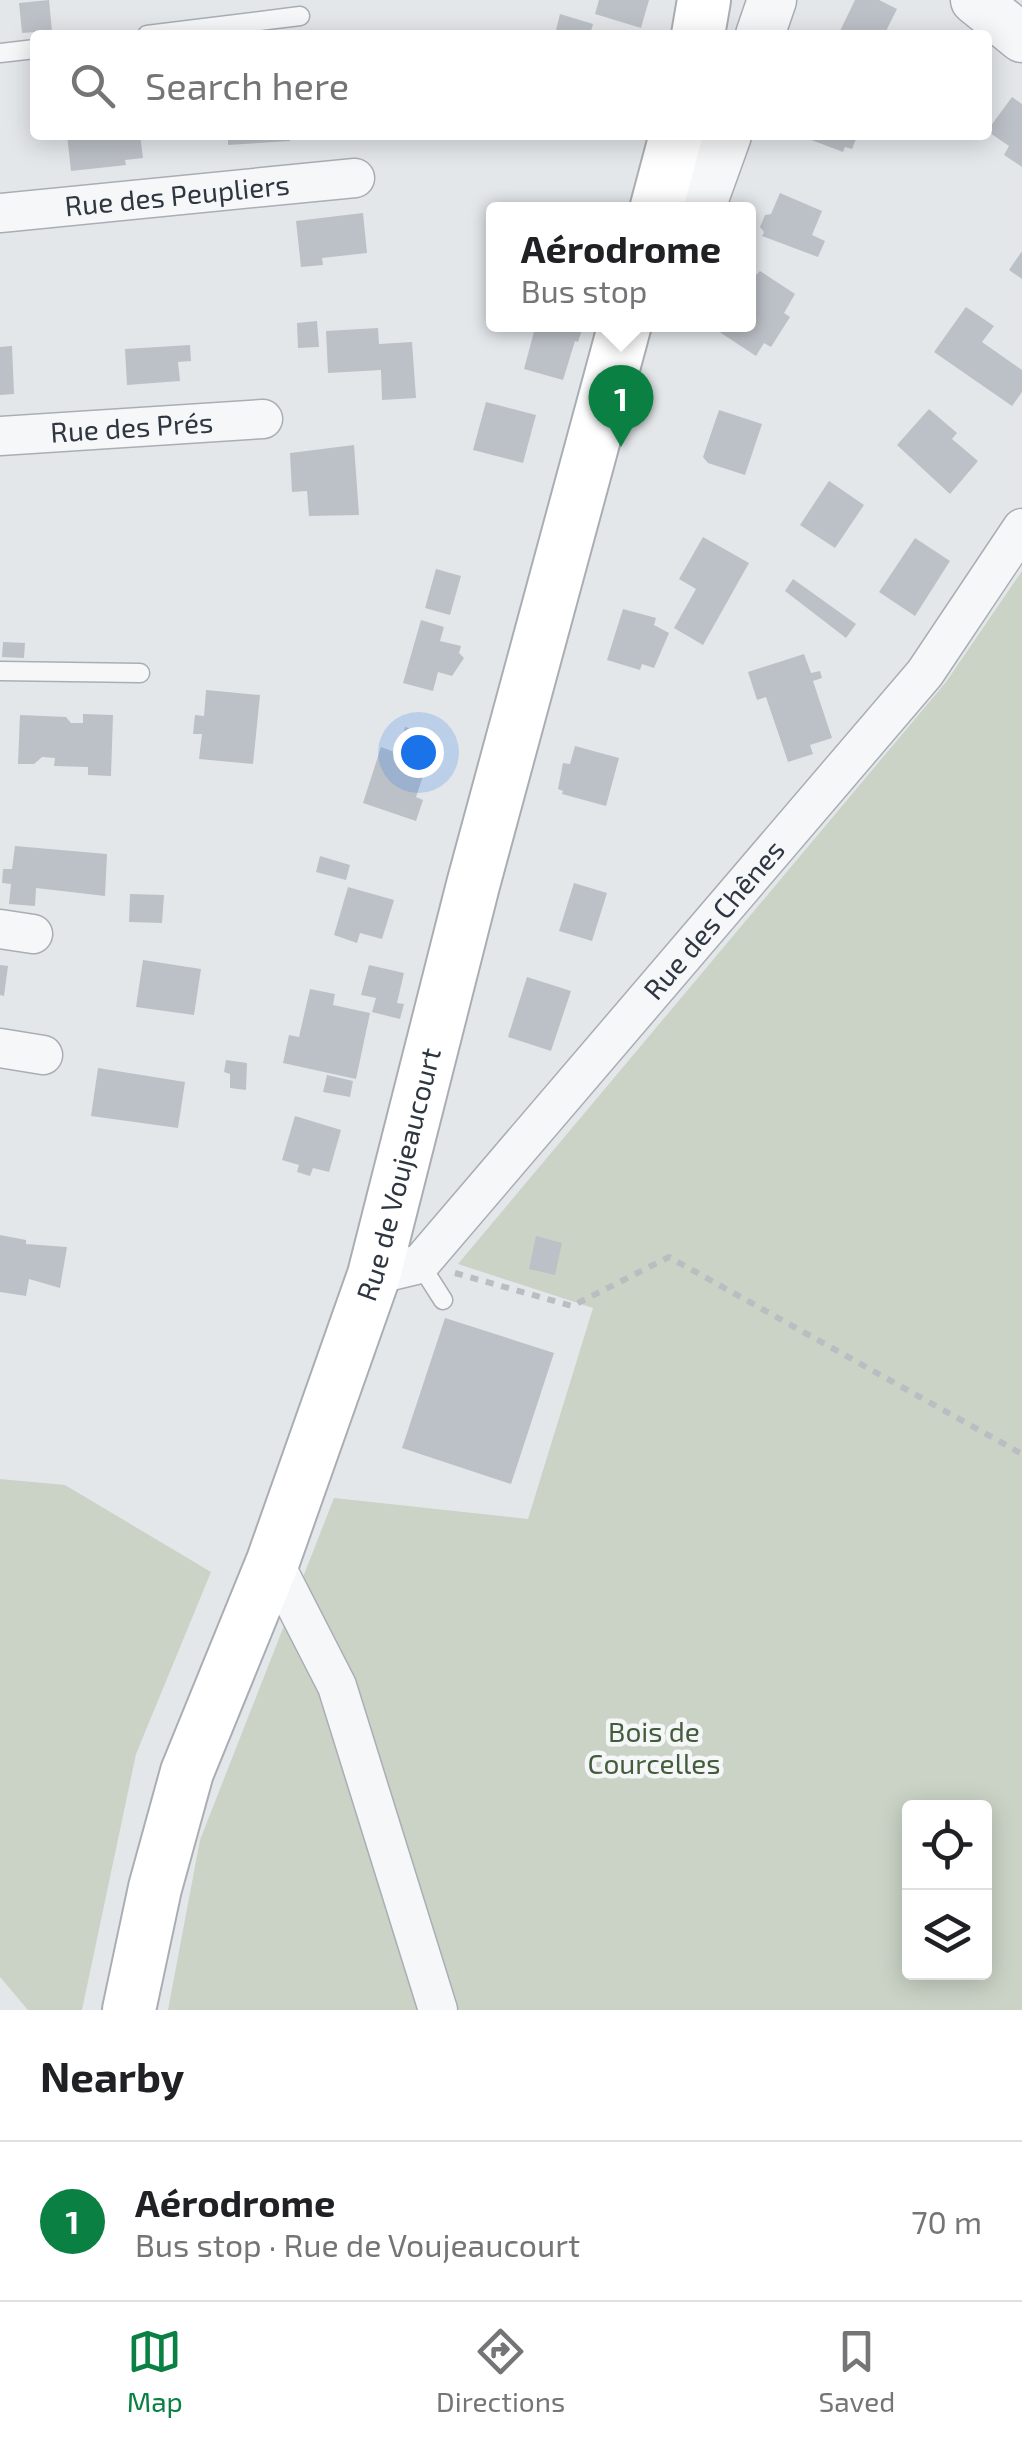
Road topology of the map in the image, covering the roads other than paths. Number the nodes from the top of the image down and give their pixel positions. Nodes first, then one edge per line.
1 (704, 0) edge
2 (772, 0) edge
3 (975, 0) edge
4 (300, 16) dead end
5 (187, 30) edge
6 (699, 30) edge
7 (762, 30) edge
8 (1022, 38) edge
9 (30, 49) edge
10 (0, 53) edge
11 (675, 140) edge
12 (725, 140) edge
13 (355, 178) dead end
14 (658, 202) edge
15 (703, 202) edge
16 (0, 212) edge
17 (623, 332) edge
18 (263, 419) dead end
19 (0, 436) edge
20 (1022, 528) edge
21 (0, 670) edge
22 (140, 673) dead end
23 (0, 1048) edge
24 (43, 1055) dead end
25 (397, 1270) junction
26 (444, 1300) dead end
27 (273, 1560) junction
28 (129, 2010) edge
29 (438, 2010) edge

1 - 6 main road
2 - 7 street
3 - 8 street
4 - 5 lane
9 - 10 lane
11 - 14 main road
12 - 15 street
13 - 16 street, Rue des Peupliers
17 - 25 main road, Rue de Voujeaucourt
18 - 19 street, Rue des Prés
20 - 25 street, Rue des Chênes
21 - 22 lane
23 - 24 street
25 - 26 lane
25 - 27 main road, Rue de Voujeaucourt
27 - 28 main road, Rue de Voujeaucourt
27 - 29 street

